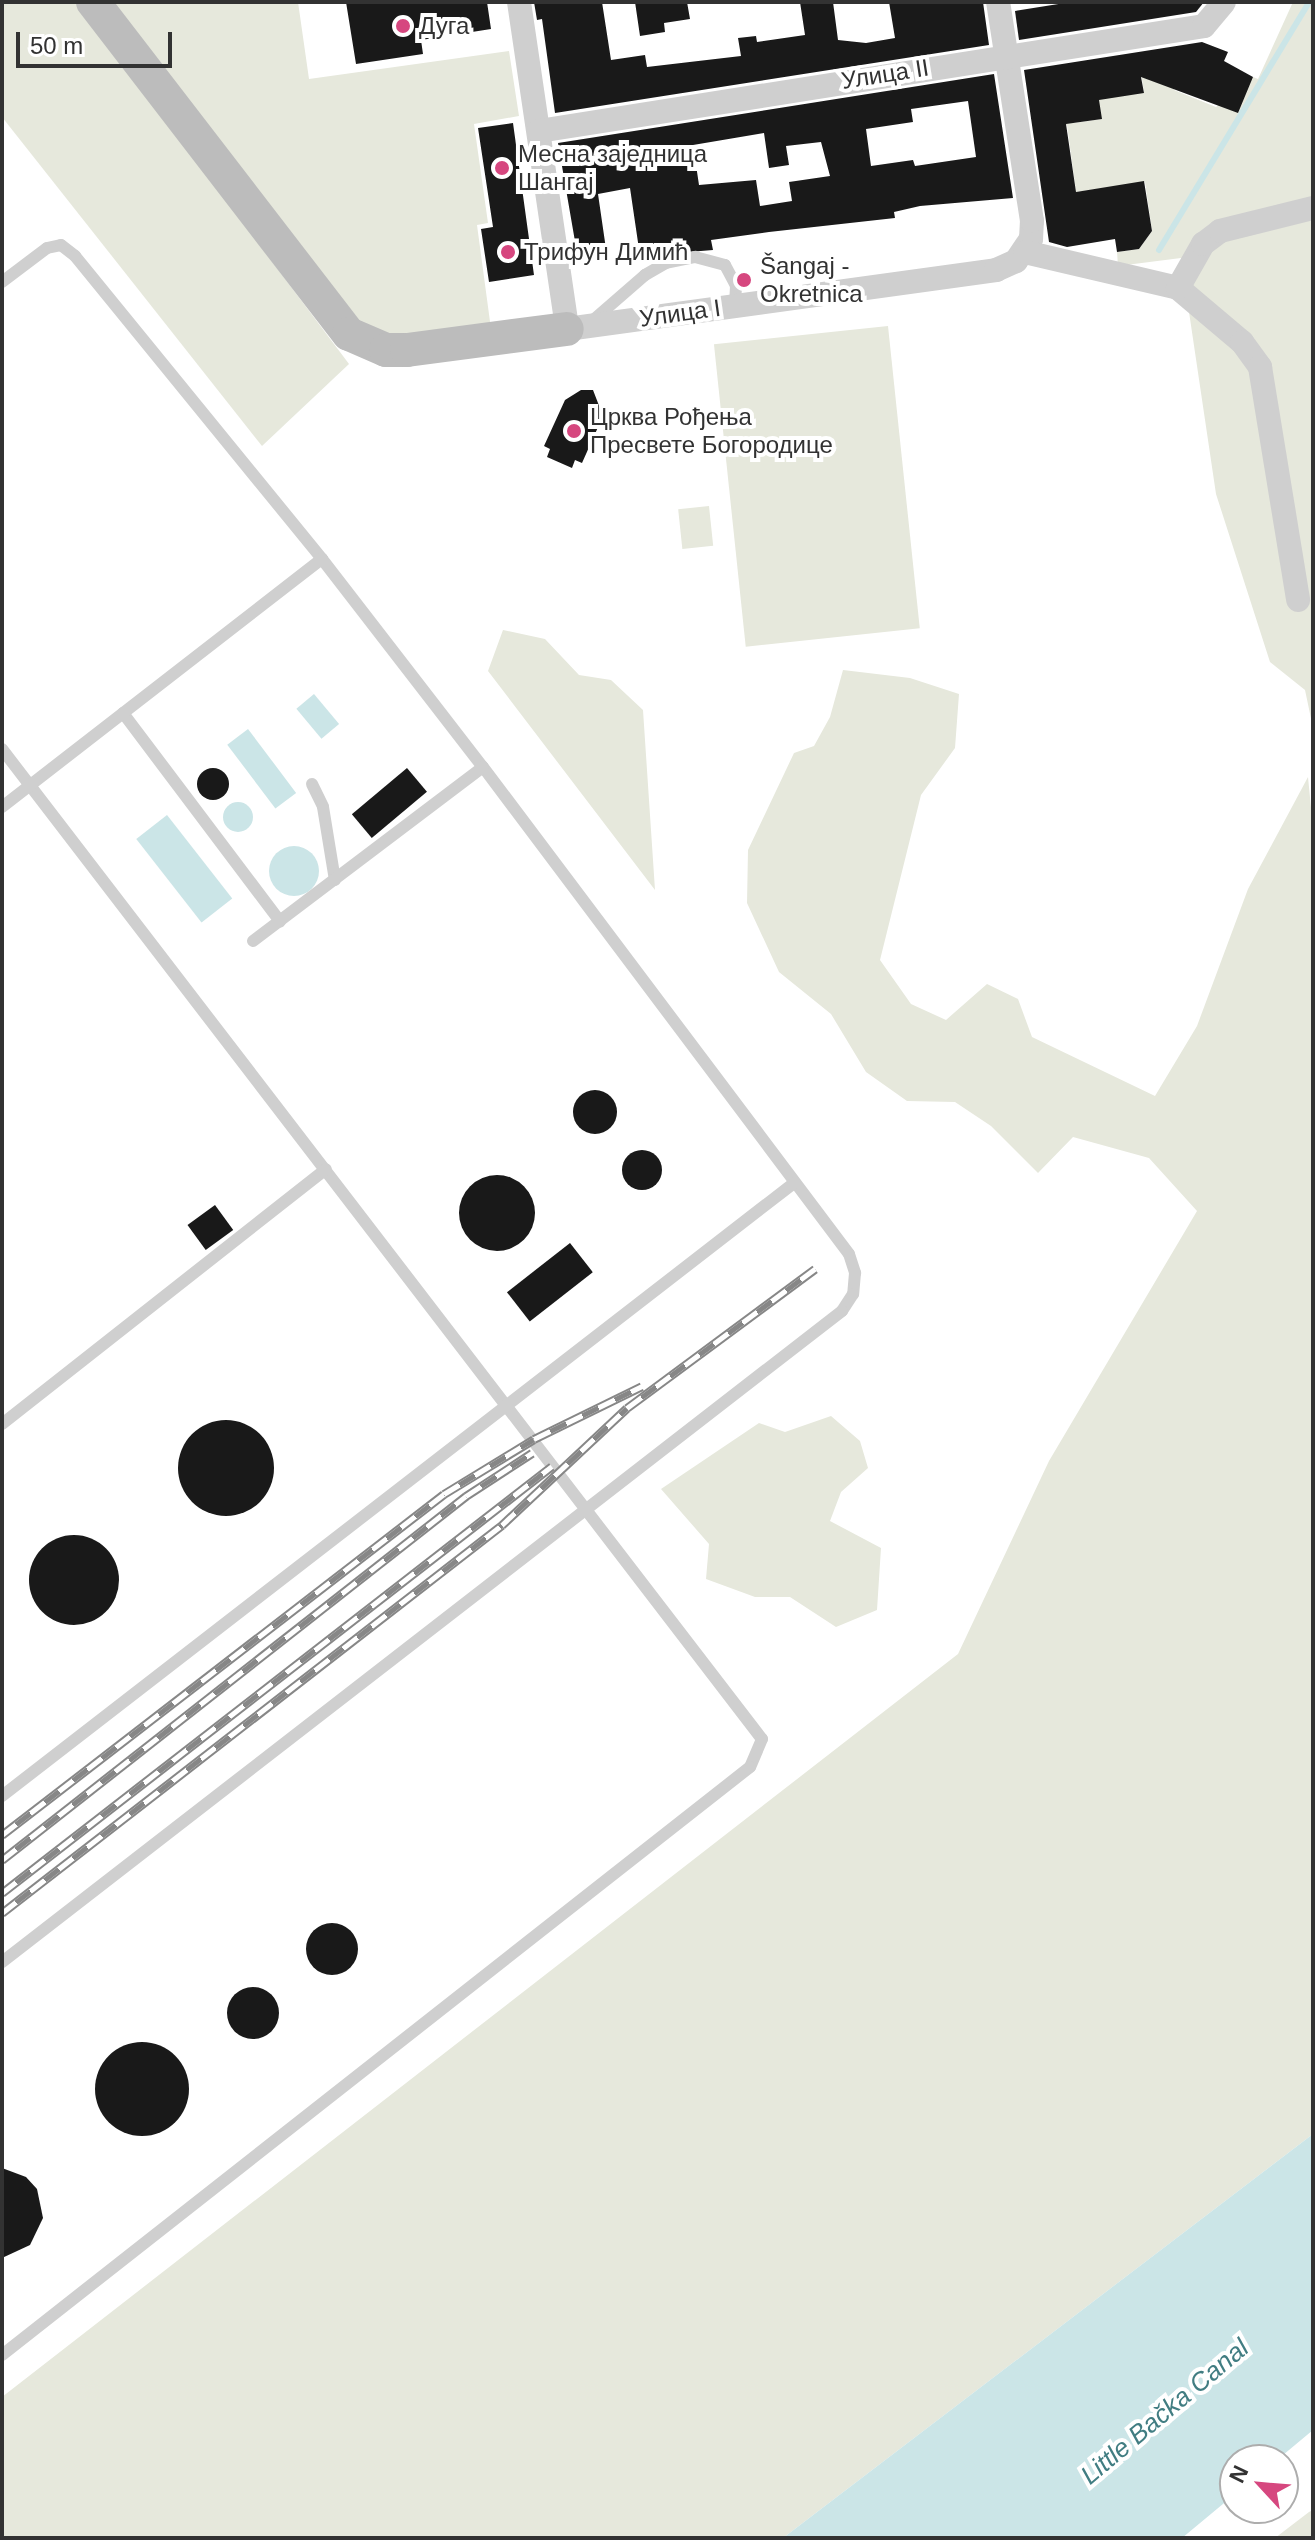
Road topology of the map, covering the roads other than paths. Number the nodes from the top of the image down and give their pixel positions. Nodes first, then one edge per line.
1 (93, 2) edge
2 (519, 2) edge
3 (998, 2) edge
4 (1223, 4) edge
5 (1006, 55) junction
6 (539, 131) junction
7 (1313, 208) edge
8 (1025, 252) junction
9 (2, 282) edge
10 (1178, 288) junction
11 (735, 306) junction
12 (577, 328) junction
13 (322, 559) junction
14 (1298, 600) dead end
15 (123, 713) junction
16 (2, 749) edge
17 (483, 767) junction
18 (312, 784) dead end
19 (30, 785) junction
20 (2, 807) edge
21 (335, 880) junction
22 (280, 921) junction
23 (253, 941) dead end
24 (326, 1169) junction
25 (794, 1183) junction
26 (508, 1405) junction
27 (2, 1424) edge
28 (588, 1508) junction
29 (2, 1796) edge
30 (2, 1962) edge
31 (2, 2355) edge

1 - 12 street
2 - 6 street
3 - 5 street
4 - 5 street, Улица II
5 - 6 street, Улица II
5 - 8 street
6 - 12 street
7 - 10 street
8 - 10 street
8 - 11 street, Улица I
9 - 13 lane
10 - 14 street
11 - 12 street, Улица I
11 - 12 lane
13 - 15 lane
13 - 17 lane
15 - 19 lane
15 - 22 lane
16 - 19 lane
17 - 21 lane
17 - 25 lane
18 - 21 lane
19 - 20 lane
19 - 24 lane
21 - 22 lane
22 - 23 lane
24 - 26 lane
24 - 27 lane
25 - 26 lane
25 - 28 lane
26 - 28 lane
26 - 29 lane
28 - 30 lane
28 - 31 lane

